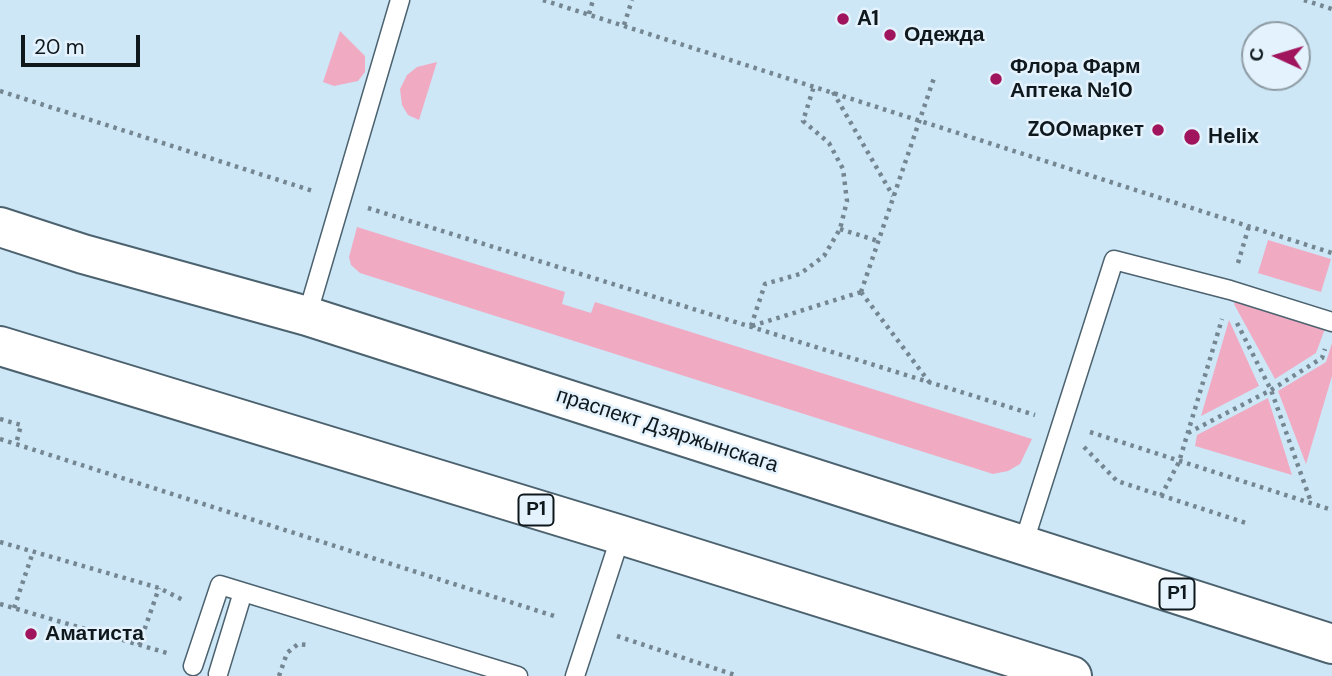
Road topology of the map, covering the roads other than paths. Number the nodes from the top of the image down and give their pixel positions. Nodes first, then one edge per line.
1 (400, 0) edge
2 (0, 227) edge
3 (307, 316) junction
4 (1332, 322) edge
5 (0, 346) edge
6 (621, 535) junction
7 (1023, 545) junction
8 (243, 592) junction
9 (1332, 644) edge
10 (191, 662) road end
11 (218, 674) dead end
12 (518, 676) edge
13 (575, 676) edge
14 (1072, 676) edge

1 - 3 lane
2 - 3 main road, праспект Дзяржынскага / Р1
3 - 7 main road, праспект Дзяржынскага / Р1
4 - 7 lane
5 - 6 main road, Р1
6 - 13 lane
6 - 14 main road, Р1
7 - 9 main road, праспект Дзяржынскага / Р1
8 - 10 lane
8 - 11 lane
8 - 12 lane

